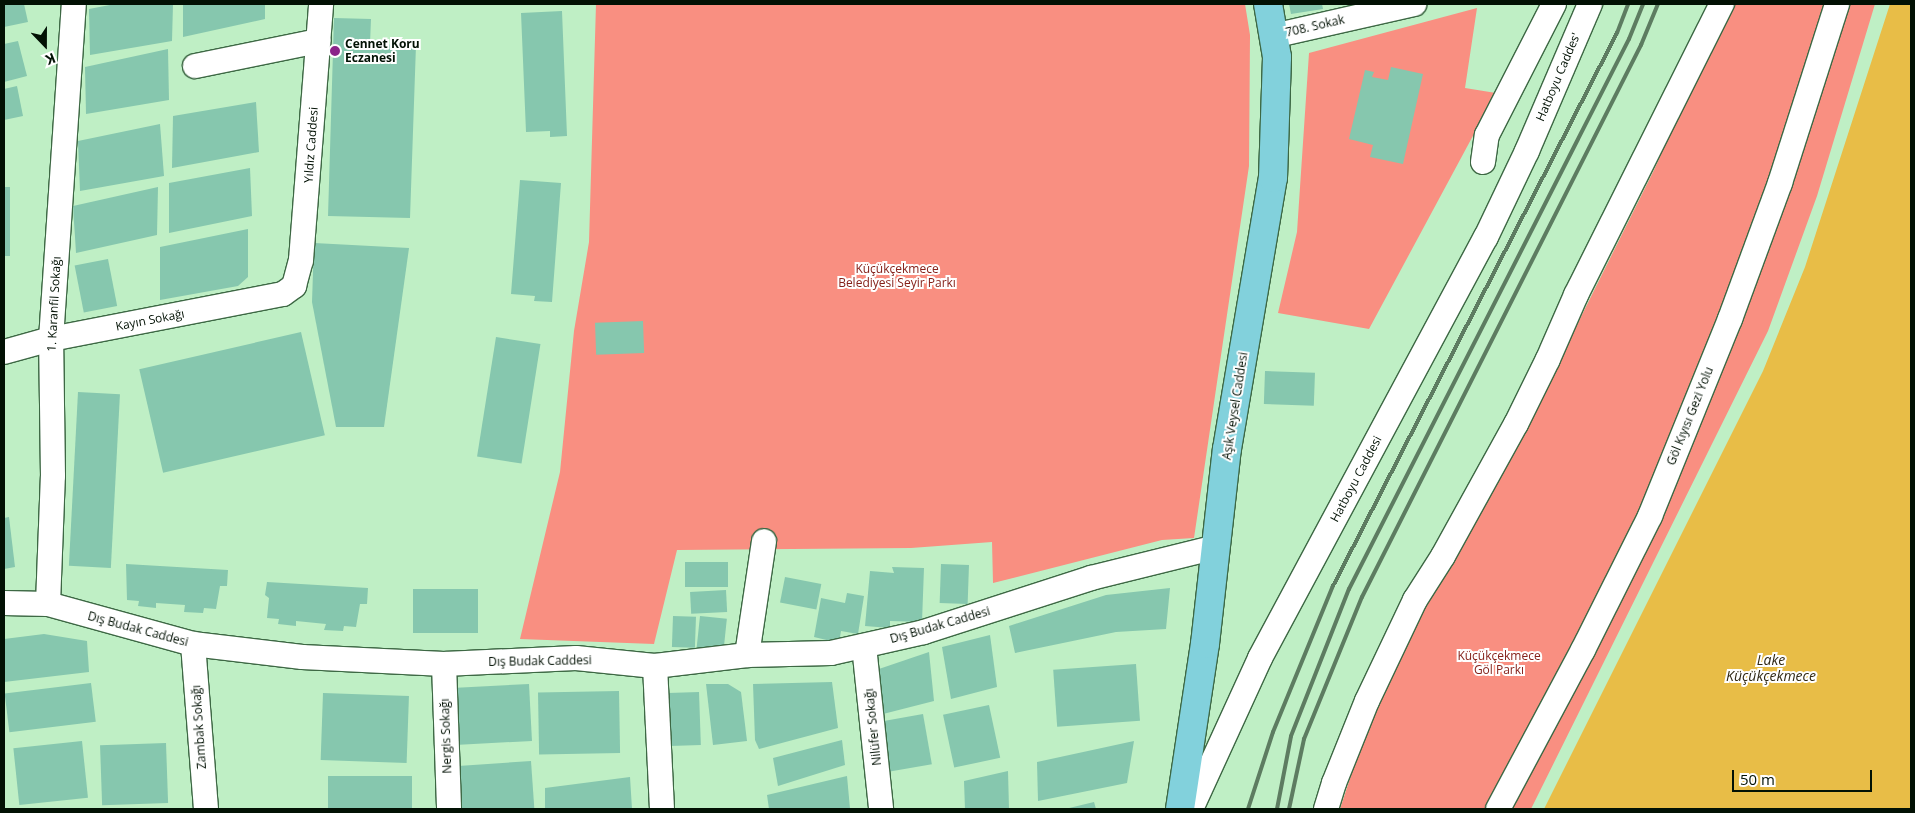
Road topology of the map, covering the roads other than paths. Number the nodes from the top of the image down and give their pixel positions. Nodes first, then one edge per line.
1 (74, 4) edge
2 (321, 4) edge
3 (1268, 4) edge
4 (1406, 4) edge
5 (1554, 4) edge
6 (1590, 4) edge
7 (1710, 4) edge
8 (1722, 4) edge
9 (1836, 4) edge
10 (1273, 36) junction
11 (318, 41) junction
12 (1701, 45) junction
13 (195, 66) dead end
14 (1527, 151) joint
15 (1484, 162) dead end
16 (294, 286) joint
17 (51, 340) junction
18 (4, 352) edge
19 (764, 540) dead end
20 (1216, 547) junction
21 (4, 603) edge
22 (48, 604) junction
23 (193, 644) junction
24 (864, 646) junction
25 (747, 655) junction
26 (444, 664) junction
27 (655, 666) junction
28 (206, 809) edge
29 (449, 809) edge
30 (662, 809) edge
31 (881, 809) edge
32 (1180, 809) edge
33 (1191, 809) edge
34 (1326, 809) edge
35 (1498, 809) edge

1 - 17 street, 1. Karanfil Sokağı
2 - 11 street, Yıldız Caddesi
3 - 10 main road, Aşık Veysel Caddesi
4 - 10 street, 708. Sokak
5 - 15 street
6 - 14 street, Hatboyu Caddes'
7 - 12 street
8 - 12 street
9 - 35 street, Göl Kıyısı Gezi Yolu
10 - 20 main road, Aşık Veysel Caddesi
11 - 13 street
11 - 16 street, Yıldız Caddesi
12 - 34 street
14 - 33 street, Hatboyu Caddesi
16 - 17 street, Kayın Sokağı
17 - 18 street, Kayın Sokağı
17 - 22 street, 1. Karanfil Sokağı
19 - 25 street
20 - 24 street, Dış Budak Caddesi
20 - 32 main road, Aşık Veysel Caddesi
21 - 22 street, Dış Budak Caddesi
22 - 23 street, Dış Budak Caddesi
23 - 26 street, Dış Budak Caddesi
23 - 28 street, Zambak Sokağı
24 - 25 street, Dış Budak Caddesi
24 - 31 street, Nilüfer Sokağı
25 - 27 street, Dış Budak Caddesi
26 - 27 street, Dış Budak Caddesi
26 - 29 street, Nergis Sokağı
27 - 30 street

